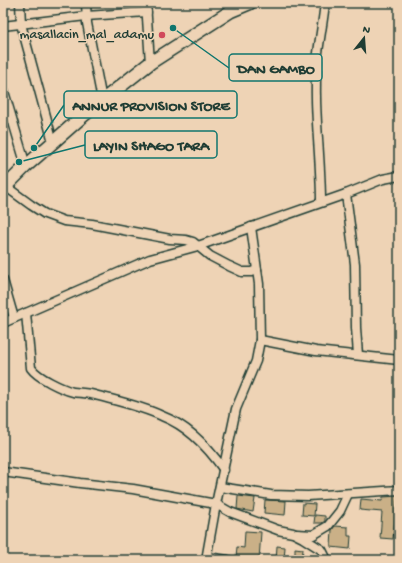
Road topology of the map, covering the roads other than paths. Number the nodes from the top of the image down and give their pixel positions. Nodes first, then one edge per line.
1 (20, 3) edge
2 (86, 3) edge
3 (146, 3) edge
4 (250, 3) edge
5 (325, 3) edge
6 (231, 7) edge
7 (147, 12) junction
8 (86, 16) junction
9 (22, 24) junction
10 (3, 26) edge
11 (150, 63) junction
12 (3, 88) edge
13 (102, 100) junction
14 (53, 142) junction
15 (26, 166) junction
16 (399, 176) edge
17 (4, 188) edge
18 (346, 194) junction
19 (321, 202) junction
20 (251, 227) junction
21 (198, 246) junction
22 (257, 270) junction
23 (3, 280) edge
24 (26, 313) junction
25 (14, 318) junction
26 (3, 323) edge
27 (260, 340) junction
28 (358, 355) junction
29 (399, 360) edge
30 (224, 470) junction
31 (3, 472) edge
32 (220, 487) junction
33 (399, 490) edge
34 (348, 494) junction
35 (216, 504) junction
36 (293, 533) junction
37 (206, 558) edge
38 (228, 560) edge
39 (327, 560) edge

1 - 9 street
2 - 8 street
3 - 7 street
4 - 6 street
5 - 19 street
6 - 11 street
7 - 8 street
7 - 11 street
8 - 9 street
8 - 13 street
9 - 10 street
9 - 14 street
11 - 13 street
12 - 15 street
13 - 14 street
14 - 15 street
15 - 17 street
16 - 18 street
17 - 21 street
18 - 19 street
18 - 28 street
19 - 20 street
20 - 21 street
20 - 22 street
21 - 22 street
21 - 24 street
22 - 27 street
23 - 25 street
24 - 25 street
24 - 30 street
25 - 26 street
27 - 28 street
27 - 30 street
28 - 29 street
30 - 32 street
31 - 35 street
32 - 34 street
32 - 35 street
33 - 34 street
34 - 36 street
35 - 36 street
35 - 37 street
36 - 39 street
37 - 38 street

